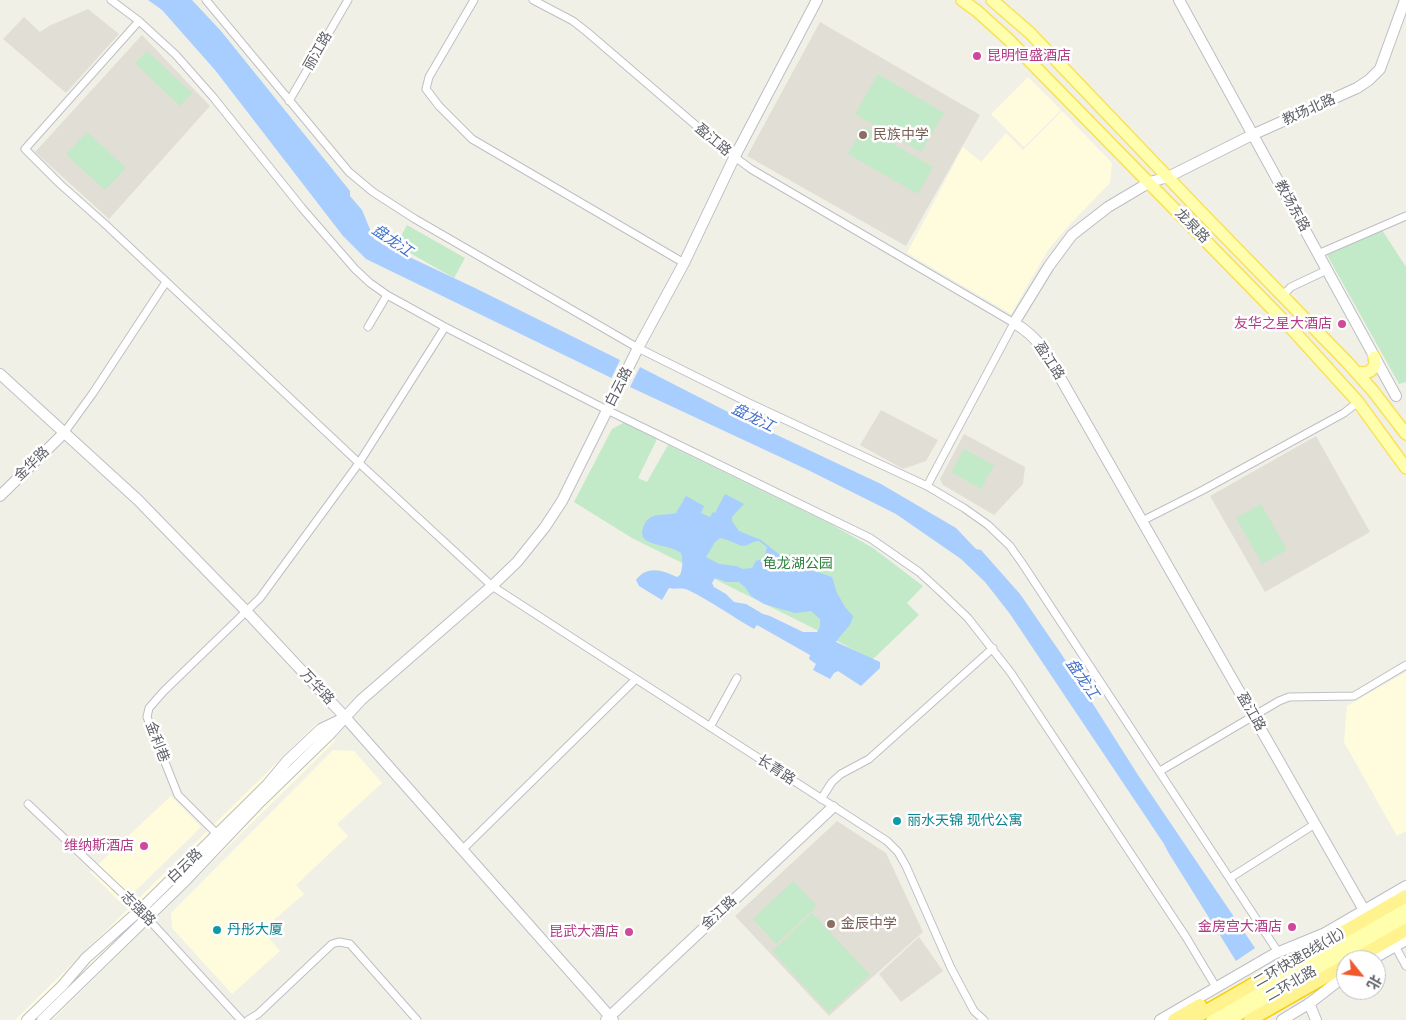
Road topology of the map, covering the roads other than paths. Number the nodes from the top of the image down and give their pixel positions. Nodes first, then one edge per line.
1 (111, 0) edge
2 (206, 0) edge
3 (348, 0) edge
4 (474, 0) edge
5 (534, 0) edge
6 (817, 0) edge
7 (962, 0) edge
8 (992, 0) edge
9 (1179, 0) edge
10 (1405, 0) edge
11 (139, 20) junction
12 (289, 101) junction
13 (1252, 135) junction
14 (734, 158) junction
15 (1168, 177) junction
16 (1150, 182) junction
17 (1406, 216) edge
18 (1318, 254) junction
19 (684, 263) junction
20 (1327, 270) junction
21 (166, 282) junction
22 (387, 295) junction
23 (1282, 296) junction
24 (1014, 323) junction
25 (368, 327) dead end
26 (445, 327) junction
27 (638, 348) junction
28 (1374, 357) junction
29 (1356, 372) junction
30 (0, 374) edge
31 (1406, 391) edge
32 (1396, 396) junction
33 (1358, 402) junction
34 (607, 410) junction
35 (1388, 411) junction
36 (64, 433) junction
37 (1406, 434) edge
38 (359, 463) junction
39 (1406, 468) edge
40 (927, 486) junction
41 (0, 496) edge
42 (1142, 521) junction
43 (492, 586) junction
44 (247, 612) junction
45 (992, 648) junction
46 (1406, 665) edge
47 (737, 678) dead end
48 (636, 680) junction
49 (1253, 716) junction
50 (345, 717) junction
51 (710, 727) junction
52 (1160, 771) junction
53 (821, 799) junction
54 (28, 804) dead end
55 (832, 807) junction
56 (1315, 824) junction
57 (217, 834) junction
58 (462, 850) junction
59 (1230, 878) junction
60 (1406, 886) edge
61 (1406, 896) edge
62 (1406, 908) edge
63 (140, 910) junction
64 (1364, 910) junction
65 (147, 918) junction
66 (1406, 918) edge
67 (1406, 930) edge
68 (1329, 931) junction
69 (1406, 940) edge
70 (1395, 946) junction
71 (1371, 950) edge
72 (1386, 951) edge
73 (1278, 952) junction
74 (1406, 966) edge
75 (1336, 971) edge
76 (1336, 981) edge
77 (1336, 983) edge
78 (1214, 993) junction
79 (1309, 1003) junction
80 (610, 1019) edge
81 (27, 1020) edge
82 (42, 1020) edge
83 (241, 1020) edge
84 (248, 1020) edge
85 (417, 1020) edge
86 (984, 1020) edge
87 (1160, 1020) edge
88 (1174, 1020) edge
89 (1191, 1020) edge
90 (1212, 1020) edge
91 (1229, 1020) edge
92 (1250, 1020) edge
93 (1267, 1020) edge
94 (1282, 1020) edge
95 (1316, 1020) edge

1 - 11 street
2 - 12 street
3 - 12 street, 丽江路
4 - 19 street
5 - 14 street, 盈江路
6 - 14 street, 白云路
7 - 16 main road, 龙泉路
8 - 15 main road, 龙泉路
9 - 13 street, 教场东路
10 - 13 street, 教场北路
11 - 21 street, 长青路
11 - 22 street
12 - 27 street
13 - 15 street, 教场北路
13 - 18 street, 教场东路
14 - 19 street, 白云路
14 - 24 street, 盈江路
15 - 16 street, 教场北路
15 - 23 main road, 龙泉路
16 - 24 street, 教场北路
16 - 33 main road, 龙泉路
17 - 18 street
18 - 20 street, 教场东路
19 - 27 street, 白云路
20 - 23 street
20 - 28 street, 教场东路
21 - 36 street
21 - 38 street, 长青路
22 - 25 street
22 - 26 street
23 - 29 main road, 龙泉路
24 - 40 street
24 - 42 street, 盈江路
26 - 34 street
26 - 38 street
27 - 34 street, 白云路
27 - 40 street
28 - 29 main road
28 - 32 street, 教场东路
29 - 35 main road, 龙泉路
30 - 36 street, 万华路
31 - 32 street
32 - 35 street
33 - 39 main road, 龙泉路
33 - 42 street
34 - 43 street, 白云路
34 - 45 street
35 - 37 main road, 龙泉路
36 - 41 street, 金华路
36 - 44 street, 万华路
38 - 43 street, 长青路
38 - 44 street
40 - 52 street
42 - 49 street, 盈江路
43 - 48 street, 长青路
43 - 50 street, 白云路
44 - 50 street, 万华路
44 - 57 street, 金利巷
45 - 53 street
45 - 78 street
46 - 49 street
47 - 51 street
48 - 51 street, 长青路
48 - 58 street
49 - 52 street
49 - 56 street, 盈江路
50 - 57 street, 白云路
50 - 58 street, 万华路
50 - 65 street, 白云路
51 - 53 street, 长青路
52 - 59 street
53 - 55 street, 长青路
54 - 63 street, 志强路
55 - 80 street, 金江路
55 - 86 street, 长青路
56 - 59 street
56 - 64 street, 盈江路
57 - 63 street, 白云路
58 - 80 street, 万华路
59 - 73 street
60 - 64 street
61 - 89 highway, 二环快速B线(北)
62 - 90 main road, 二环北路
63 - 65 street, 志强路
63 - 81 street, 白云路
64 - 68 street
65 - 82 street, 白云路
65 - 83 street, 志强路
66 - 91 main road, 二环北路
67 - 71 highway
68 - 73 street
68 - 78 highway
69 - 70 street
70 - 72 street
70 - 74 street
73 - 78 street
75 - 92 highway
76 - 93 highway
77 - 79 street, 二环北路
78 - 87 street
78 - 88 highway
79 - 94 street, 二环北路
79 - 95 street
84 - 85 street

